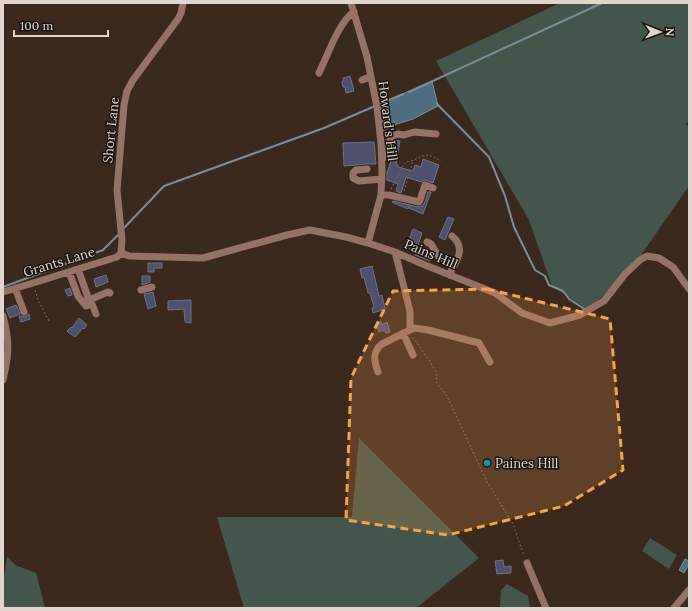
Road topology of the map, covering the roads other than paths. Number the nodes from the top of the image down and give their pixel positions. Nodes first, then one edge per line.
1 (183, 3) edge
2 (351, 3) edge
3 (354, 12) junction
4 (320, 73) dead end
5 (370, 77) junction
6 (362, 80) dead end
7 (436, 134) dead end
8 (382, 162) junction
9 (367, 169) dead end
10 (382, 179) junction
11 (433, 188) dead end
12 (381, 195) junction
13 (452, 236) dead end
14 (427, 242) dead end
15 (368, 243) junction
16 (396, 252) junction
17 (121, 253) junction
18 (453, 267) junction
19 (78, 269) junction
20 (69, 272) junction
21 (449, 275) junction
22 (152, 287) dead end
23 (15, 288) junction
24 (689, 289) edge
25 (141, 290) dead end
26 (3, 292) edge
27 (110, 293) dead end
28 (24, 312) dead end
29 (96, 314) dead end
30 (3, 316) edge
31 (410, 330) junction
32 (403, 333) junction
33 (413, 355) dead end
34 (490, 362) dead end
35 (378, 372) dead end
36 (3, 380) edge
37 (527, 563) road end
38 (689, 590) edge
39 (546, 608) edge
40 (674, 608) edge

1 - 17 street, Short Lane
2 - 3 street, Howard's Hill
3 - 4 street
3 - 5 street, Howard's Hill
5 - 6 street
5 - 8 street, Howard's Hill
7 - 8 street
8 - 10 street, Howard's Hill
9 - 10 street
10 - 12 street, Howard's Hill
11 - 12 street
12 - 15 street, Howard's Hill
13 - 18 street
14 - 18 street
15 - 16 street, Pains Hill
15 - 17 street, Pains Hill
16 - 21 street, Pains Hill
16 - 31 street
17 - 19 street, Grants Lane
18 - 21 street
19 - 20 street, Grants Lane
19 - 27 street
20 - 23 street, Grants Lane
20 - 29 street
21 - 24 street, Pains Hill
22 - 25 street
23 - 26 street, Grants Lane
23 - 28 street
30 - 36 street
31 - 32 street
31 - 34 street
32 - 33 street
32 - 35 street
37 - 39 street
38 - 40 street

